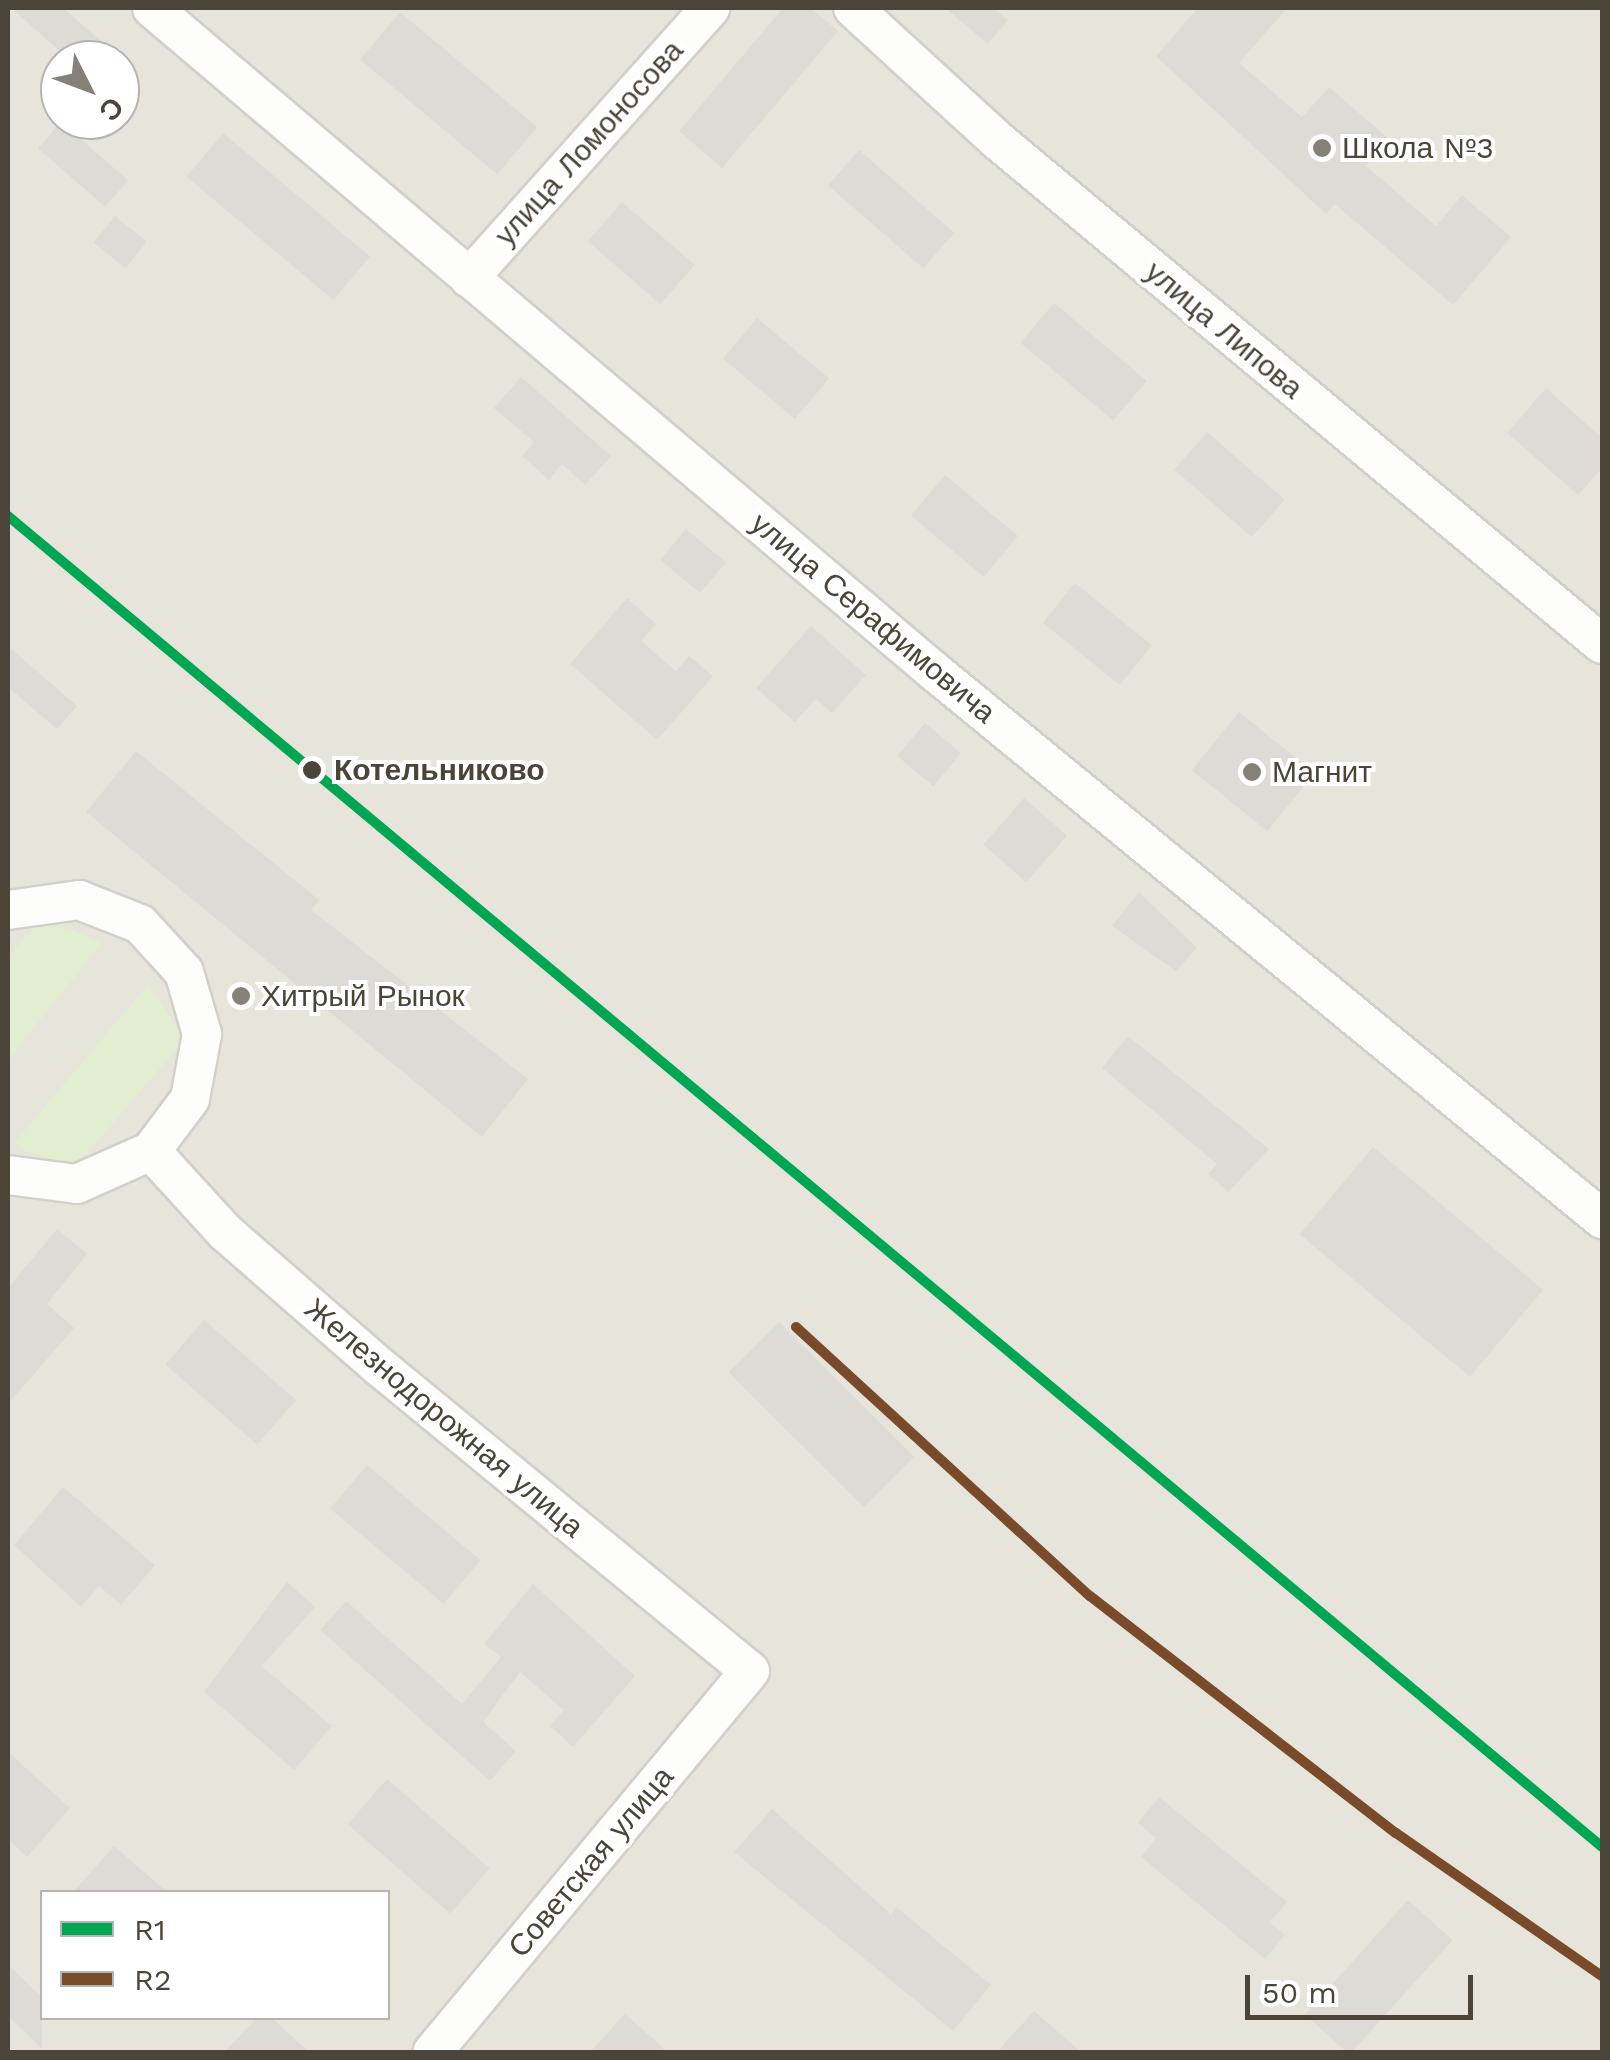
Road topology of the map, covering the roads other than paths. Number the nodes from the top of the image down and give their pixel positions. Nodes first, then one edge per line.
1 (152, 8) edge
2 (710, 8) edge
3 (853, 8) edge
4 (469, 278) junction
5 (1602, 644) edge
6 (8, 910) edge
7 (151, 1151) junction
8 (8, 1174) edge
9 (1602, 1219) edge
10 (750, 1671) joint
11 (432, 2052) edge

1 - 4 street, улица Серафимовича
2 - 4 street, улица Ломоносова
3 - 5 street, улица Липова
4 - 9 street, улица Серафимовича
6 - 7 street
7 - 8 street
7 - 10 street, Железнодорожная улица
10 - 11 street, Советская улица

